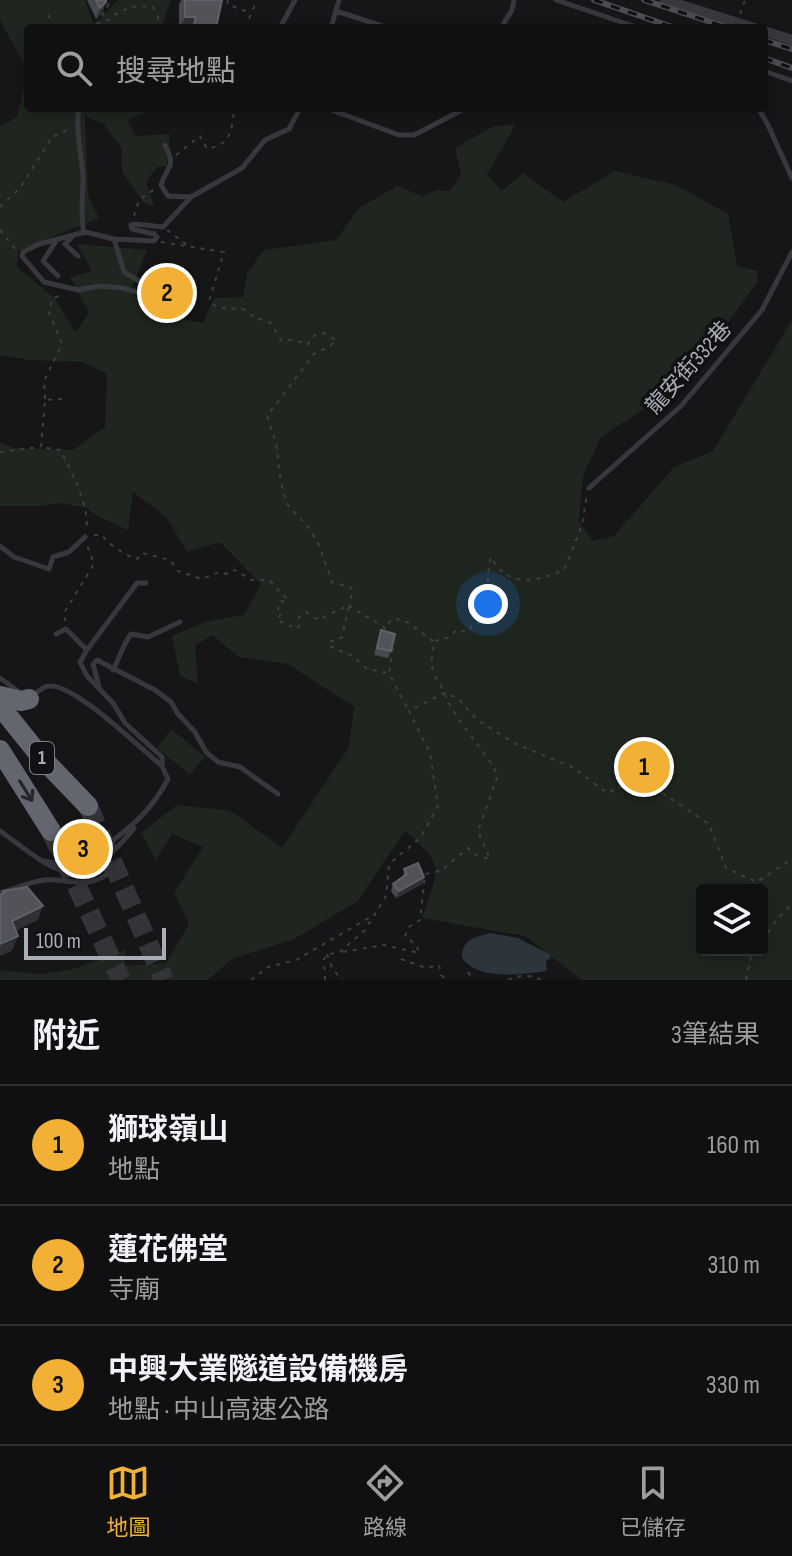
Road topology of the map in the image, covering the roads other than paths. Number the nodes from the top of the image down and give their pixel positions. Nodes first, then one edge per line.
1 (295, 0) edge
2 (339, 0) edge
3 (514, 0) edge
4 (556, 0) edge
5 (665, 0) edge
6 (336, 11) junction
7 (282, 24) edge
8 (332, 24) edge
9 (376, 24) edge
10 (503, 24) edge
11 (627, 24) edge
12 (742, 24) edge
13 (768, 32) edge
14 (792, 40) edge
15 (768, 72) edge
16 (792, 81) edge
17 (79, 112) edge
18 (298, 112) edge
19 (337, 112) edge
20 (458, 112) edge
21 (760, 112) edge
22 (165, 145) dead end
23 (792, 178) edge
24 (191, 197) junction
25 (85, 232) junction
26 (114, 239) junction
27 (57, 240) junction
28 (792, 252) edge
29 (78, 256) dead end
30 (58, 276) dead end
31 (589, 488) road end
32 (85, 537) road end
33 (0, 546) edge
34 (146, 583) dead end
35 (180, 622) dead end
36 (56, 634) dead end
37 (87, 650) junction
38 (113, 670) junction
39 (0, 678) edge
40 (99, 687) junction
41 (0, 696) edge
42 (29, 699) junction
43 (0, 706) edge
44 (0, 750) edge
45 (162, 766) junction
46 (278, 794) dead end
47 (88, 806) tunnel mouth
48 (140, 820) junction
49 (0, 831) edge
50 (51, 831) tunnel mouth
51 (109, 857) junction
52 (44, 861) junction
53 (0, 893) edge

1 - 7 lane
2 - 6 lane
3 - 10 lane
4 - 11 lane
5 - 12 street
6 - 8 lane
6 - 9 lane
13 - 14 street
15 - 16 lane
17 - 25 lane
18 - 24 lane
19 - 20 lane
21 - 23 lane
22 - 24 lane
24 - 26 lane
25 - 26 lane
25 - 27 lane
25 - 29 lane
26 - 27 lane
27 - 30 lane
28 - 31 lane, 龍安街332巷
32 - 33 lane
34 - 37 lane
35 - 38 lane
36 - 37 lane
37 - 40 lane
38 - 40 lane
38 - 46 lane
39 - 42 lane
40 - 45 lane
41 - 42 highway
42 - 45 lane
43 - 47 highway, 1
44 -> 50 highway, 1
45 - 48 lane
48 - 51 lane
48 - 52 lane
49 - 52 lane
51 - 52 lane
51 - 53 lane

